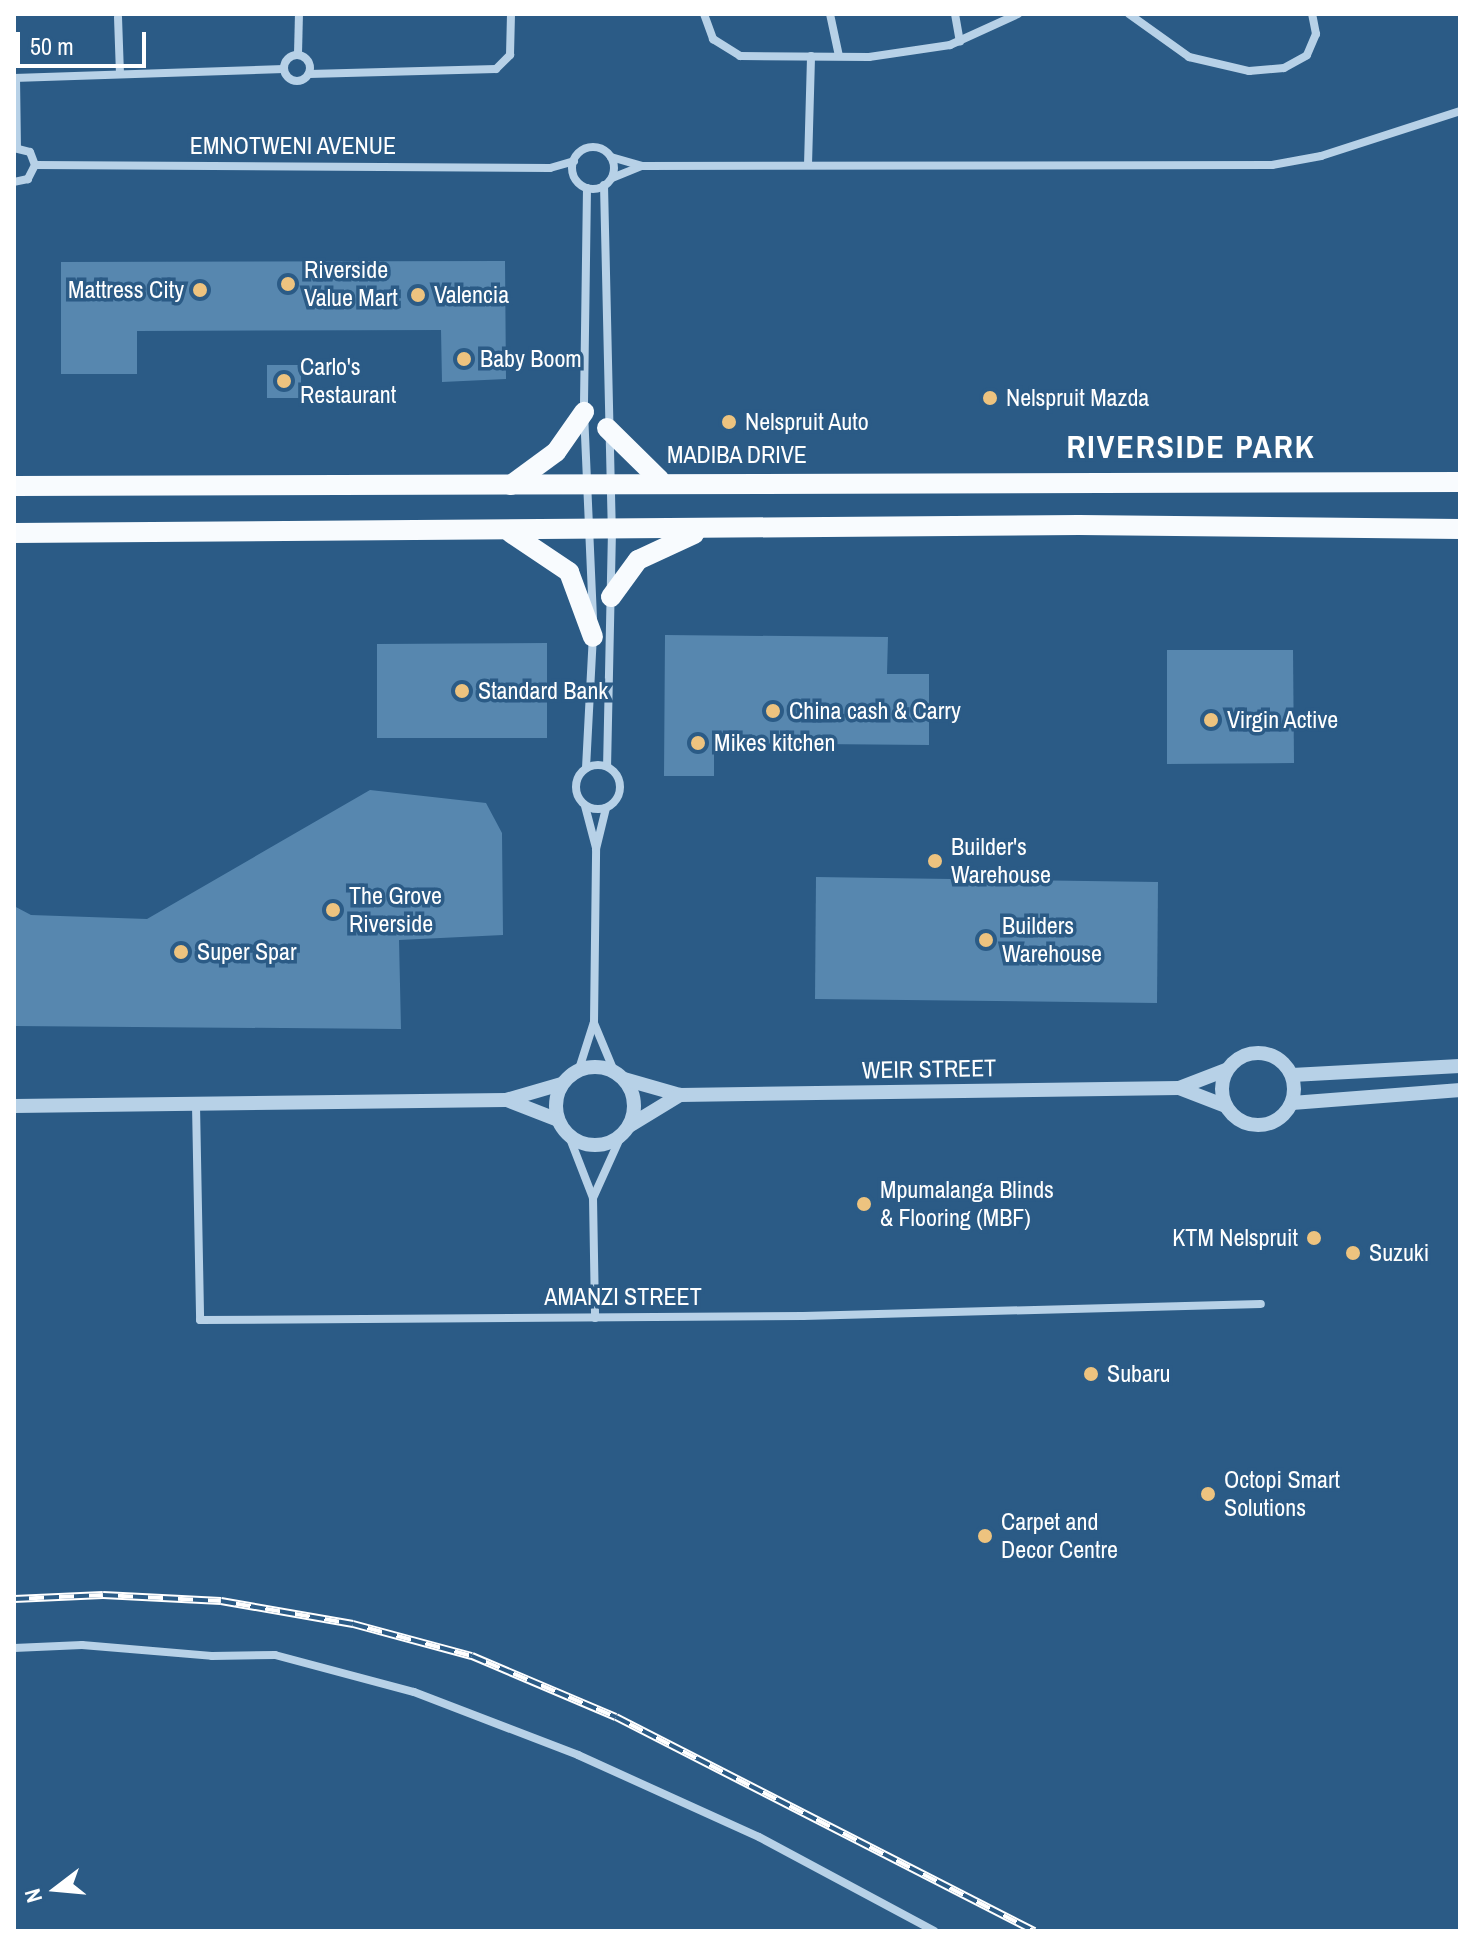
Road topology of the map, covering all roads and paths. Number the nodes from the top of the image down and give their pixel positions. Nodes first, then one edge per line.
1 (299, 14) edge
2 (511, 14) edge
3 (704, 14) edge
4 (830, 14) edge
5 (955, 14) edge
6 (1018, 14) edge
7 (1129, 14) edge
8 (1312, 14) edge
9 (118, 17) dead end
10 (960, 42) junction
11 (298, 54) junction
12 (811, 56) junction
13 (839, 56) junction
14 (284, 69) junction
15 (120, 74) junction
16 (309, 74) junction
17 (15, 78) edge
18 (1460, 111) edge
19 (16, 148) edge
20 (611, 157) junction
21 (574, 161) junction
22 (35, 165) junction
23 (808, 165) junction
24 (642, 166) junction
25 (550, 168) junction
26 (574, 176) junction
27 (612, 178) junction
28 (14, 182) edge
29 (604, 185) junction
30 (587, 188) junction
31 (584, 412) junction
32 (607, 428) junction
33 (660, 480) junction
34 (610, 482) junction
35 (1460, 482) edge
36 (586, 483) junction
37 (14, 486) edge
38 (507, 487) junction
39 (1460, 529) edge
40 (612, 530) junction
41 (705, 530) junction
42 (507, 531) junction
43 (588, 531) junction
44 (14, 533) edge
45 (611, 597) junction
46 (593, 637) junction
47 (607, 766) junction
48 (586, 768) junction
49 (585, 806) junction
50 (606, 808) junction
51 (596, 849) junction
52 (594, 1022) junction
53 (1460, 1066) edge
54 (579, 1069) junction
55 (1226, 1070) junction
56 (619, 1075) junction
57 (1292, 1075) junction
58 (561, 1084) junction
59 (1179, 1088) junction
60 (1460, 1090) edge
61 (680, 1095) junction
62 (506, 1100) junction
63 (1292, 1103) junction
64 (196, 1105) junction
65 (14, 1106) edge
66 (1226, 1106) junction
67 (558, 1120) junction
68 (625, 1131) junction
69 (569, 1136) junction
70 (593, 1198) junction
71 (1261, 1304) dead end
72 (595, 1318) junction
73 (14, 1648) edge
74 (934, 1931) edge

1 - 11 street
2 - 16 street
3 - 12 street
4 - 13 street
5 - 10 street
6 - 10 street
7 - 8 street
9 - 15 street
10 - 13 street
11 - 14 street
11 - 16 street
12 - 13 street
12 - 23 street
14 - 15 street
14 - 16 street
15 - 17 street
17 - 19 street
18 - 23 street
19 - 22 street
20 - 21 street
20 - 24 street
20 - 27 street
21 - 25 street, EMNOTWENI AVENUE
21 - 26 street
22 - 25 street, EMNOTWENI AVENUE
22 - 28 street
23 - 24 street
24 - 27 street
25 - 26 street, EMNOTWENI AVENUE
26 - 30 street
27 - 29 street
29 - 30 street
29 - 32 street
30 - 31 street
31 - 36 street
31 - 38 main road
32 - 33 main road
32 - 34 street
33 - 34 main road, MADIBA DRIVE
33 - 35 main road, MADIBA DRIVE
34 - 36 main road, MADIBA DRIVE
34 - 40 street
36 - 38 main road, MADIBA DRIVE
36 - 43 street
37 - 38 main road, MADIBA DRIVE
39 - 41 main road
40 - 41 main road
40 - 43 main road
40 - 45 street
41 - 45 main road
42 - 43 main road
42 - 44 main road
42 - 46 main road
43 - 46 street
45 - 47 street
46 - 48 street
47 - 48 street
47 - 50 street
48 - 49 street
49 - 50 street
49 - 51 street
50 - 51 street
51 - 52 street
52 - 54 street
52 - 56 street
53 - 57 street
54 - 56 street
54 - 58 street
55 - 57 street
55 - 59 street
55 - 66 street
56 - 61 street
56 - 68 street
57 - 63 street
58 - 62 street
58 - 67 street
59 - 61 street, WEIR STREET
59 - 66 street
60 - 63 street
61 - 68 street
62 - 64 street
62 - 67 street
63 - 66 street
64 - 65 street
64 - 72 street, AMANZI STREET
67 - 69 street
68 - 69 street
68 - 70 street
69 - 70 street
70 - 72 street
71 - 72 street, AMANZI STREET
73 - 74 street

